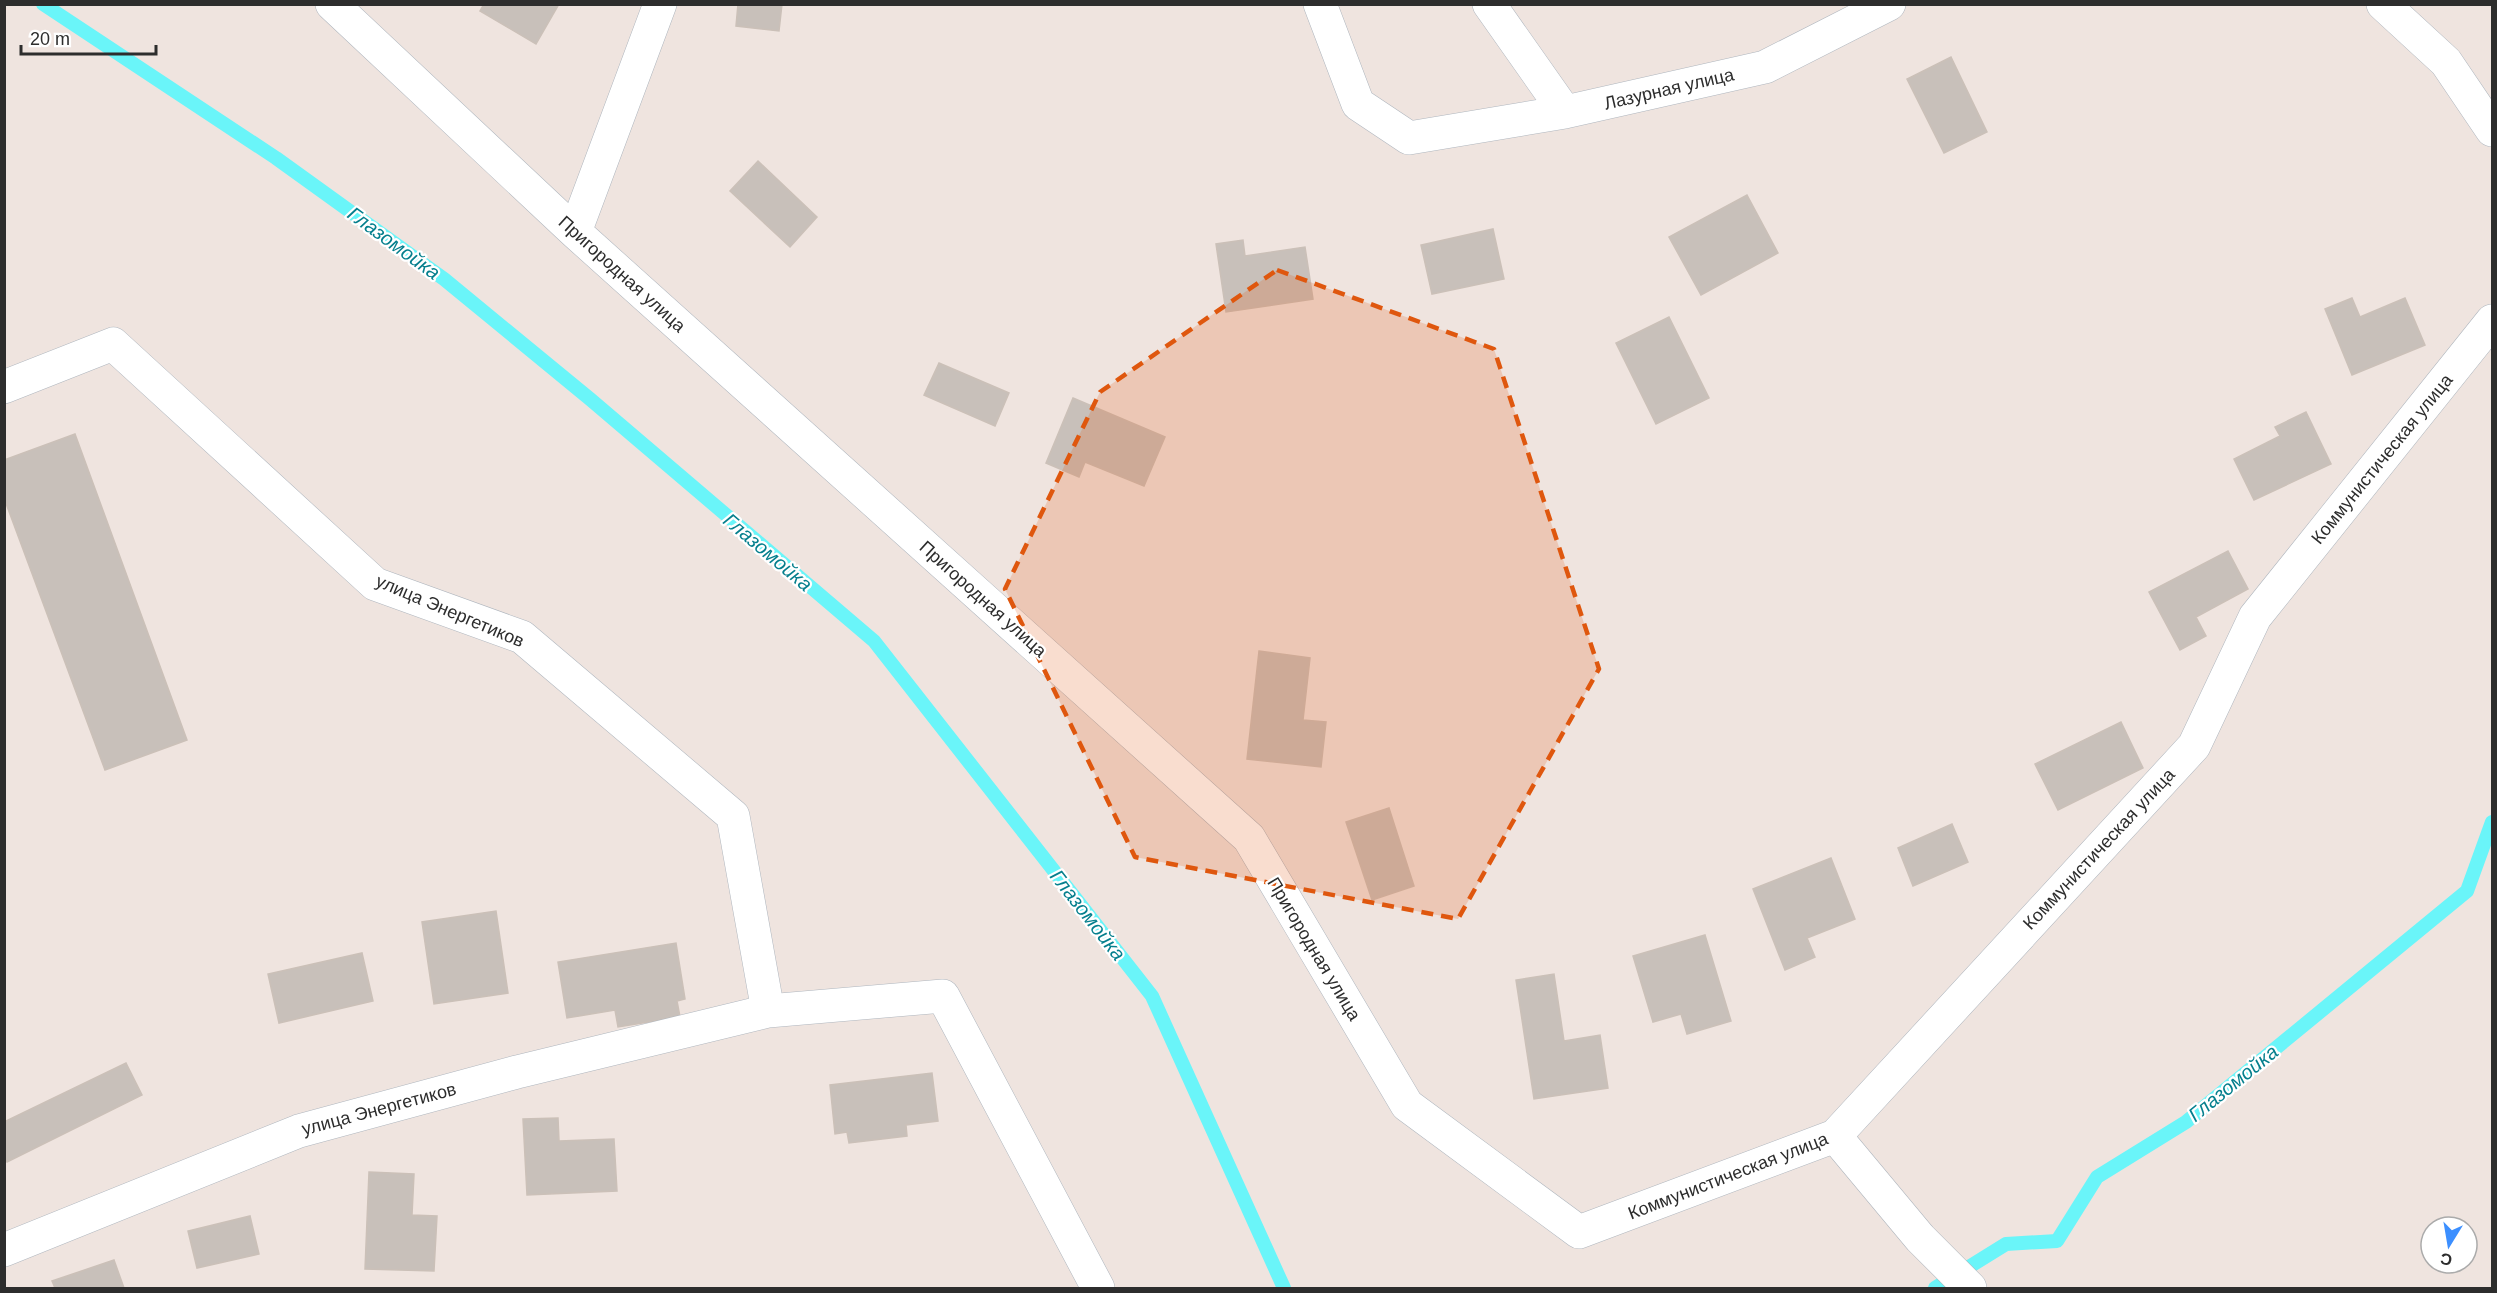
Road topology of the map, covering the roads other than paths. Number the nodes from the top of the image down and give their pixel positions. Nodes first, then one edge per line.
1 (332, 4) edge
2 (660, 4) edge
3 (1320, 4) edge
4 (1489, 4) edge
5 (1889, 4) edge
6 (2383, 4) edge
7 (1565, 112) junction
8 (2493, 129) edge
9 (575, 232) junction
10 (2493, 321) edge
11 (4, 387) edge
12 (768, 1011) junction
13 (1834, 1136) junction
14 (1580, 1232) joint
15 (4, 1250) edge
16 (1098, 1288) edge
17 (1970, 1288) edge

1 - 9 street, Пригородная улица
2 - 9 street
3 - 7 street, Лазурная улица
4 - 7 street
5 - 7 street, Лазурная улица
6 - 8 street
9 - 14 street, Пригородная улица
10 - 13 street, Коммунистическая улица
11 - 12 street, улица Энергетиков
12 - 15 street, улица Энергетиков
12 - 16 street, улица Энергетиков
13 - 14 street, Коммунистическая улица
13 - 17 street

